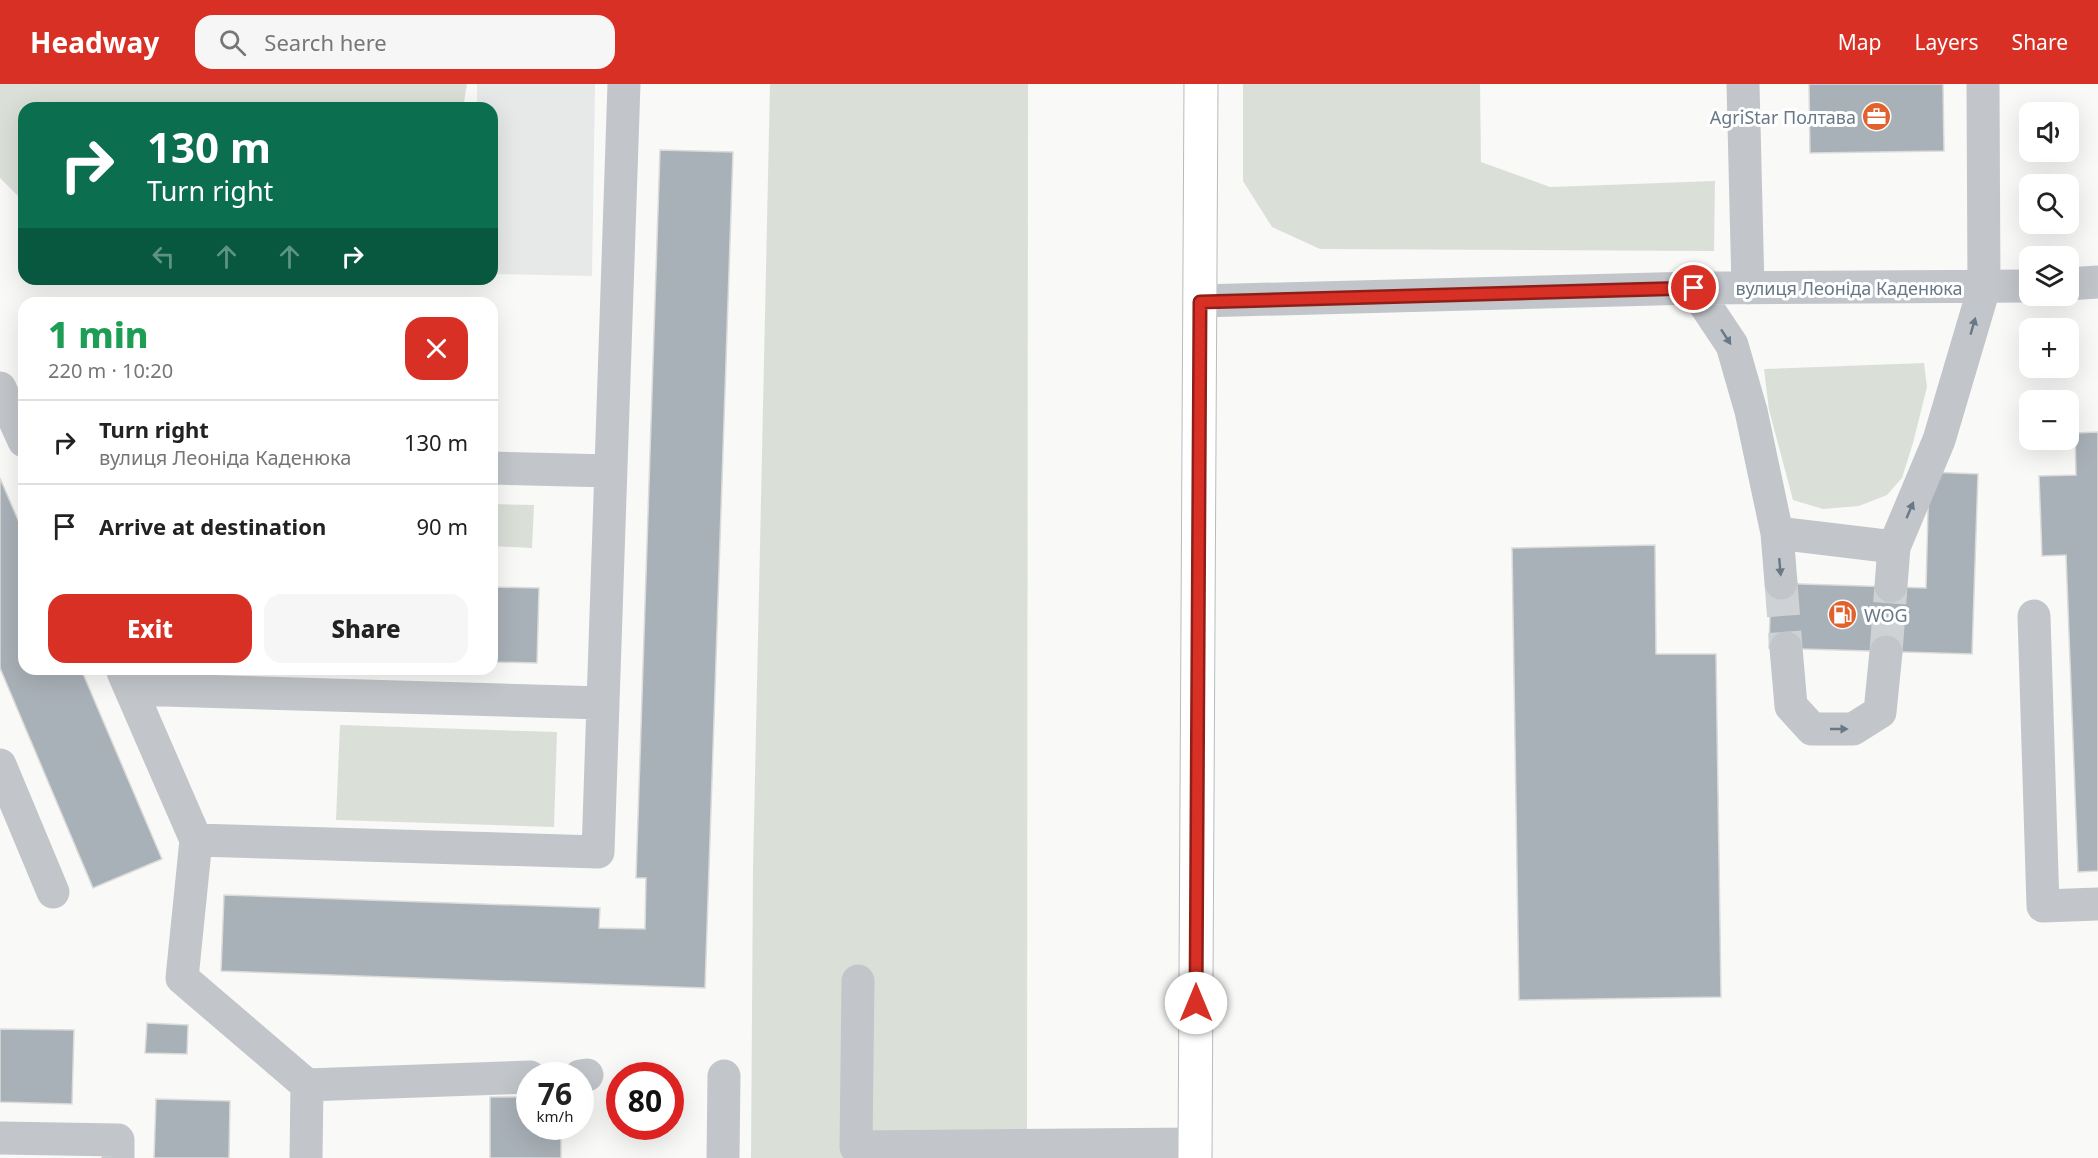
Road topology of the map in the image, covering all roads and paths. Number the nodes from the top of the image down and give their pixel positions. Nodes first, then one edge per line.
1 (624, 84) edge
2 (1201, 84) edge
3 (1743, 84) edge
4 (1983, 84) edge
5 (2098, 282) edge
6 (2079, 283) edge
7 (2019, 286) edge
8 (1694, 288) junction
9 (1748, 288) junction
10 (1984, 288) junction
11 (1200, 302) junction
12 (0, 388) edge
13 (18, 428) edge
14 (498, 468) edge
15 (611, 471) junction
16 (1777, 533) junction
17 (1894, 547) junction
18 (1781, 583) tunnel mouth
19 (1891, 586) tunnel mouth
20 (2034, 616) dead end
21 (1786, 648) tunnel mouth
22 (1886, 652) tunnel mouth
23 (126, 679) edge
24 (603, 704) junction
25 (0, 765) edge
26 (196, 840) junction
27 (53, 892) dead end
28 (2098, 904) edge
29 (858, 981) dead end
30 (724, 1076) dead end
31 (516, 1078) edge
32 (307, 1085) junction
33 (0, 1138) edge
34 (1195, 1151) edge
35 (118, 1158) edge
36 (306, 1158) edge
37 (723, 1158) edge

1 - 15 street
2 - 11 highway
3 - 9 street
4 - 10 street
5 - 6 street
7 - 10 street, вулиця Леоніда Каденюка
8 - 9 street, вулиця Леоніда Каденюка
8 - 11 street, вулиця Леоніда Каденюка
8 -> 16 street
9 - 10 street, вулиця Леоніда Каденюка
17 -> 10 street
11 - 34 highway
12 - 13 street
14 - 15 street
15 - 24 street
16 - 17 street
16 -> 18 street
17 - 19 street
20 - 28 street
21 -> 22 street
23 - 24 street
23 - 26 street
24 - 26 street
25 - 27 street
26 - 32 street
29 - 34 street
30 - 37 street
31 - 32 street
32 - 36 street
33 - 35 street

